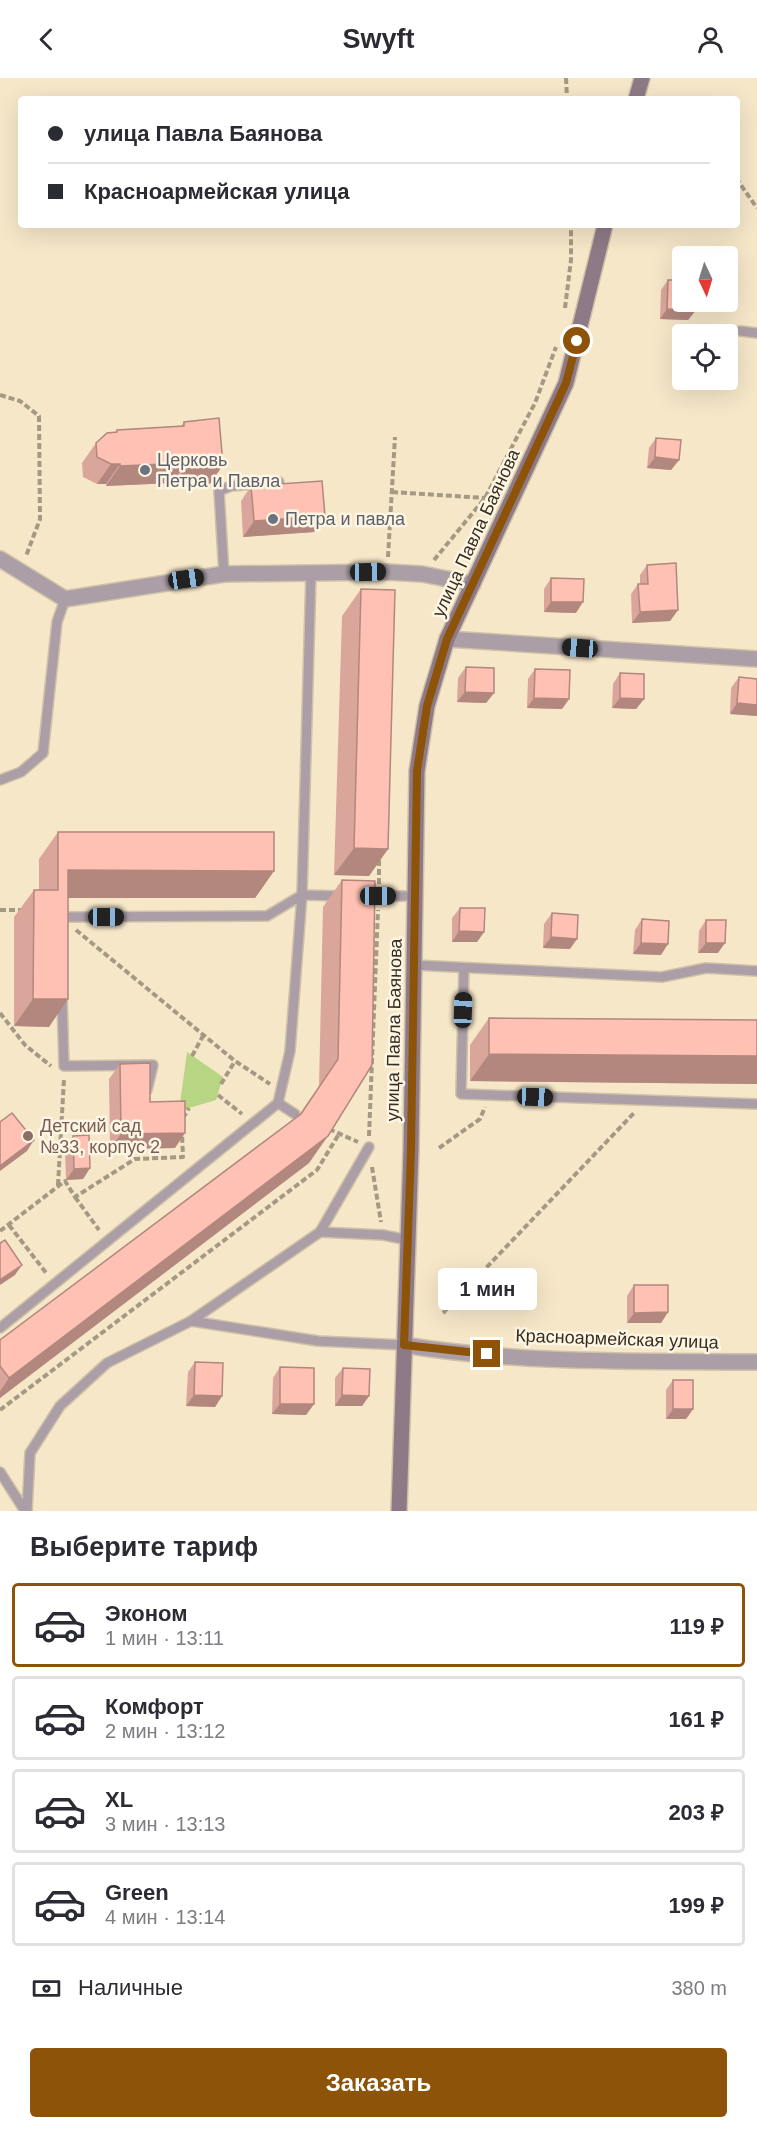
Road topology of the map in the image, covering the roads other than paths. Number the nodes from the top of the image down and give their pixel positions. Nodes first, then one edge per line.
1 (642, 78) edge
2 (637, 96) edge
3 (604, 228) edge
4 (740, 331) dead end
5 (757, 333) edge
6 (279, 482) edge
7 (0, 559) edge
8 (310, 573) junction
9 (224, 574) junction
10 (473, 584) junction
11 (65, 599) junction
12 (447, 639) junction
13 (757, 659) edge
14 (0, 780) edge
15 (302, 896) junction
16 (415, 896) junction
17 (61, 929) edge
18 (414, 965) junction
19 (464, 968) junction
20 (757, 971) edge
21 (62, 986) edge
22 (145, 1102) edge
23 (279, 1103) junction
24 (757, 1104) edge
25 (295, 1114) dead end
26 (369, 1147) dead end
27 (320, 1232) junction
28 (408, 1240) junction
29 (191, 1321) junction
30 (0, 1328) edge
31 (404, 1345) junction
32 (757, 1362) edge
33 (0, 1472) edge
34 (26, 1511) edge
35 (399, 1511) edge

1 - 2 main road
3 - 10 main road, улица Павла Баянова
4 - 5 lane
6 - 9 lane
7 - 11 street
8 - 9 street
8 - 10 street
8 - 15 lane
9 - 11 street
10 - 12 main road, улица Павла Баянова
11 - 14 lane
12 - 13 street
12 - 16 main road, улица Павла Баянова
15 - 16 lane
15 - 17 lane
15 - 23 lane
16 - 18 main road, улица Павла Баянова
18 - 19 lane
18 - 28 main road, улица Павла Баянова
19 - 20 lane
19 - 24 lane
21 - 22 lane
23 - 25 lane
23 - 30 lane
26 - 27 lane
27 - 28 lane
27 - 29 lane
28 - 31 main road, улица Павла Баянова
29 - 31 lane
29 - 34 lane
31 - 32 street, Красноармейская улица
31 - 35 main road, улица Павла Баянова
33 - 34 lane

